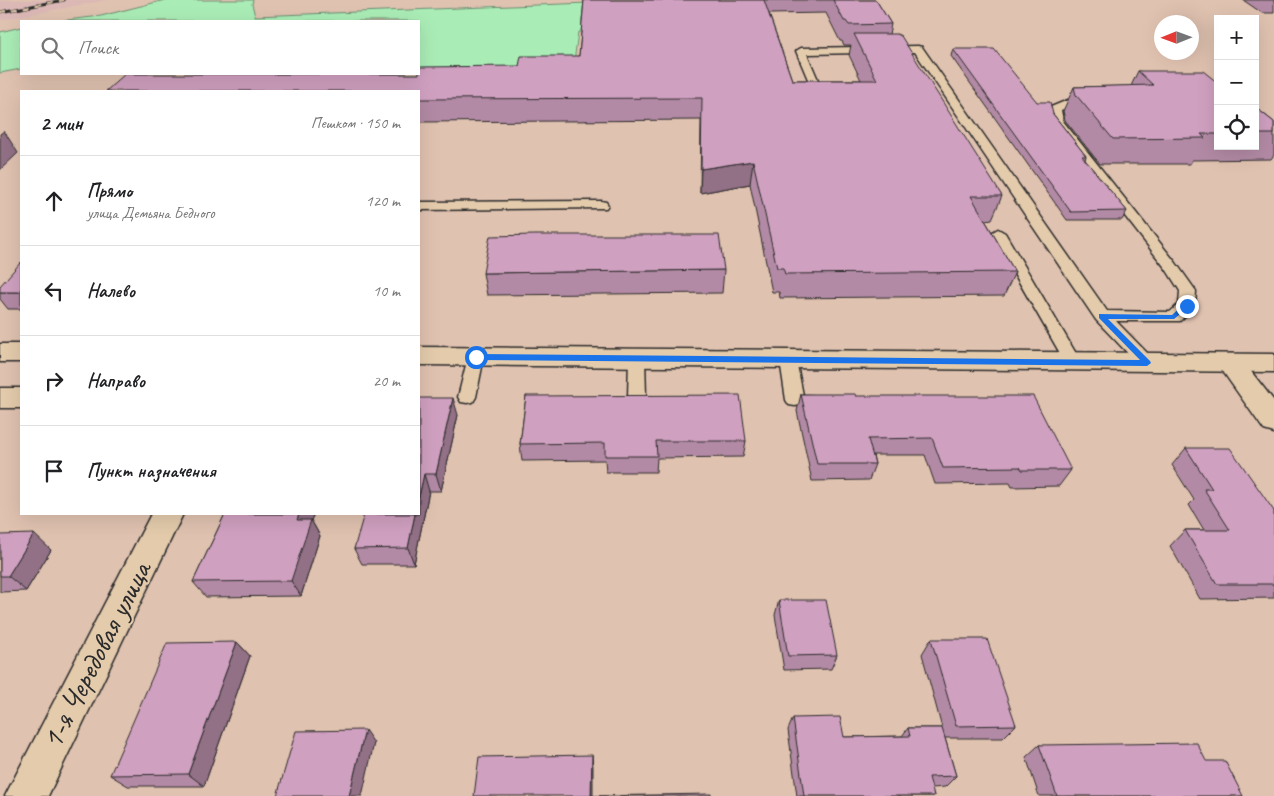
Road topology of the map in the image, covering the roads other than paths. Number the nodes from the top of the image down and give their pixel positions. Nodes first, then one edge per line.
1 (820, 96) edge
2 (1100, 103) edge
3 (601, 205) dead end
4 (420, 206) edge
5 (998, 233) dead end
6 (1102, 316) junction
7 (0, 353) edge
8 (20, 353) edge
9 (420, 356) edge
10 (476, 357) junction
11 (637, 358) junction
12 (788, 360) junction
13 (1073, 362) junction
14 (1147, 363) junction
15 (1230, 363) junction
16 (1274, 363) edge
17 (467, 397) dead end
18 (0, 398) edge
19 (20, 398) edge
20 (636, 398) edge
21 (796, 400) dead end
22 (1274, 422) edge
23 (166, 515) edge
24 (26, 796) edge

1 - 6 lane
2 - 6 lane
3 - 4 lane
5 - 13 lane
6 - 14 lane
7 - 8 main road
9 - 10 main road
10 - 11 main road
10 - 17 lane
11 - 12 main road
11 - 20 lane
12 - 13 main road
12 - 21 lane
13 - 14 main road
14 - 15 main road
15 - 16 main road
15 - 22 main road
18 - 19 main road
23 - 24 main road, 1-я Чередовая улица

